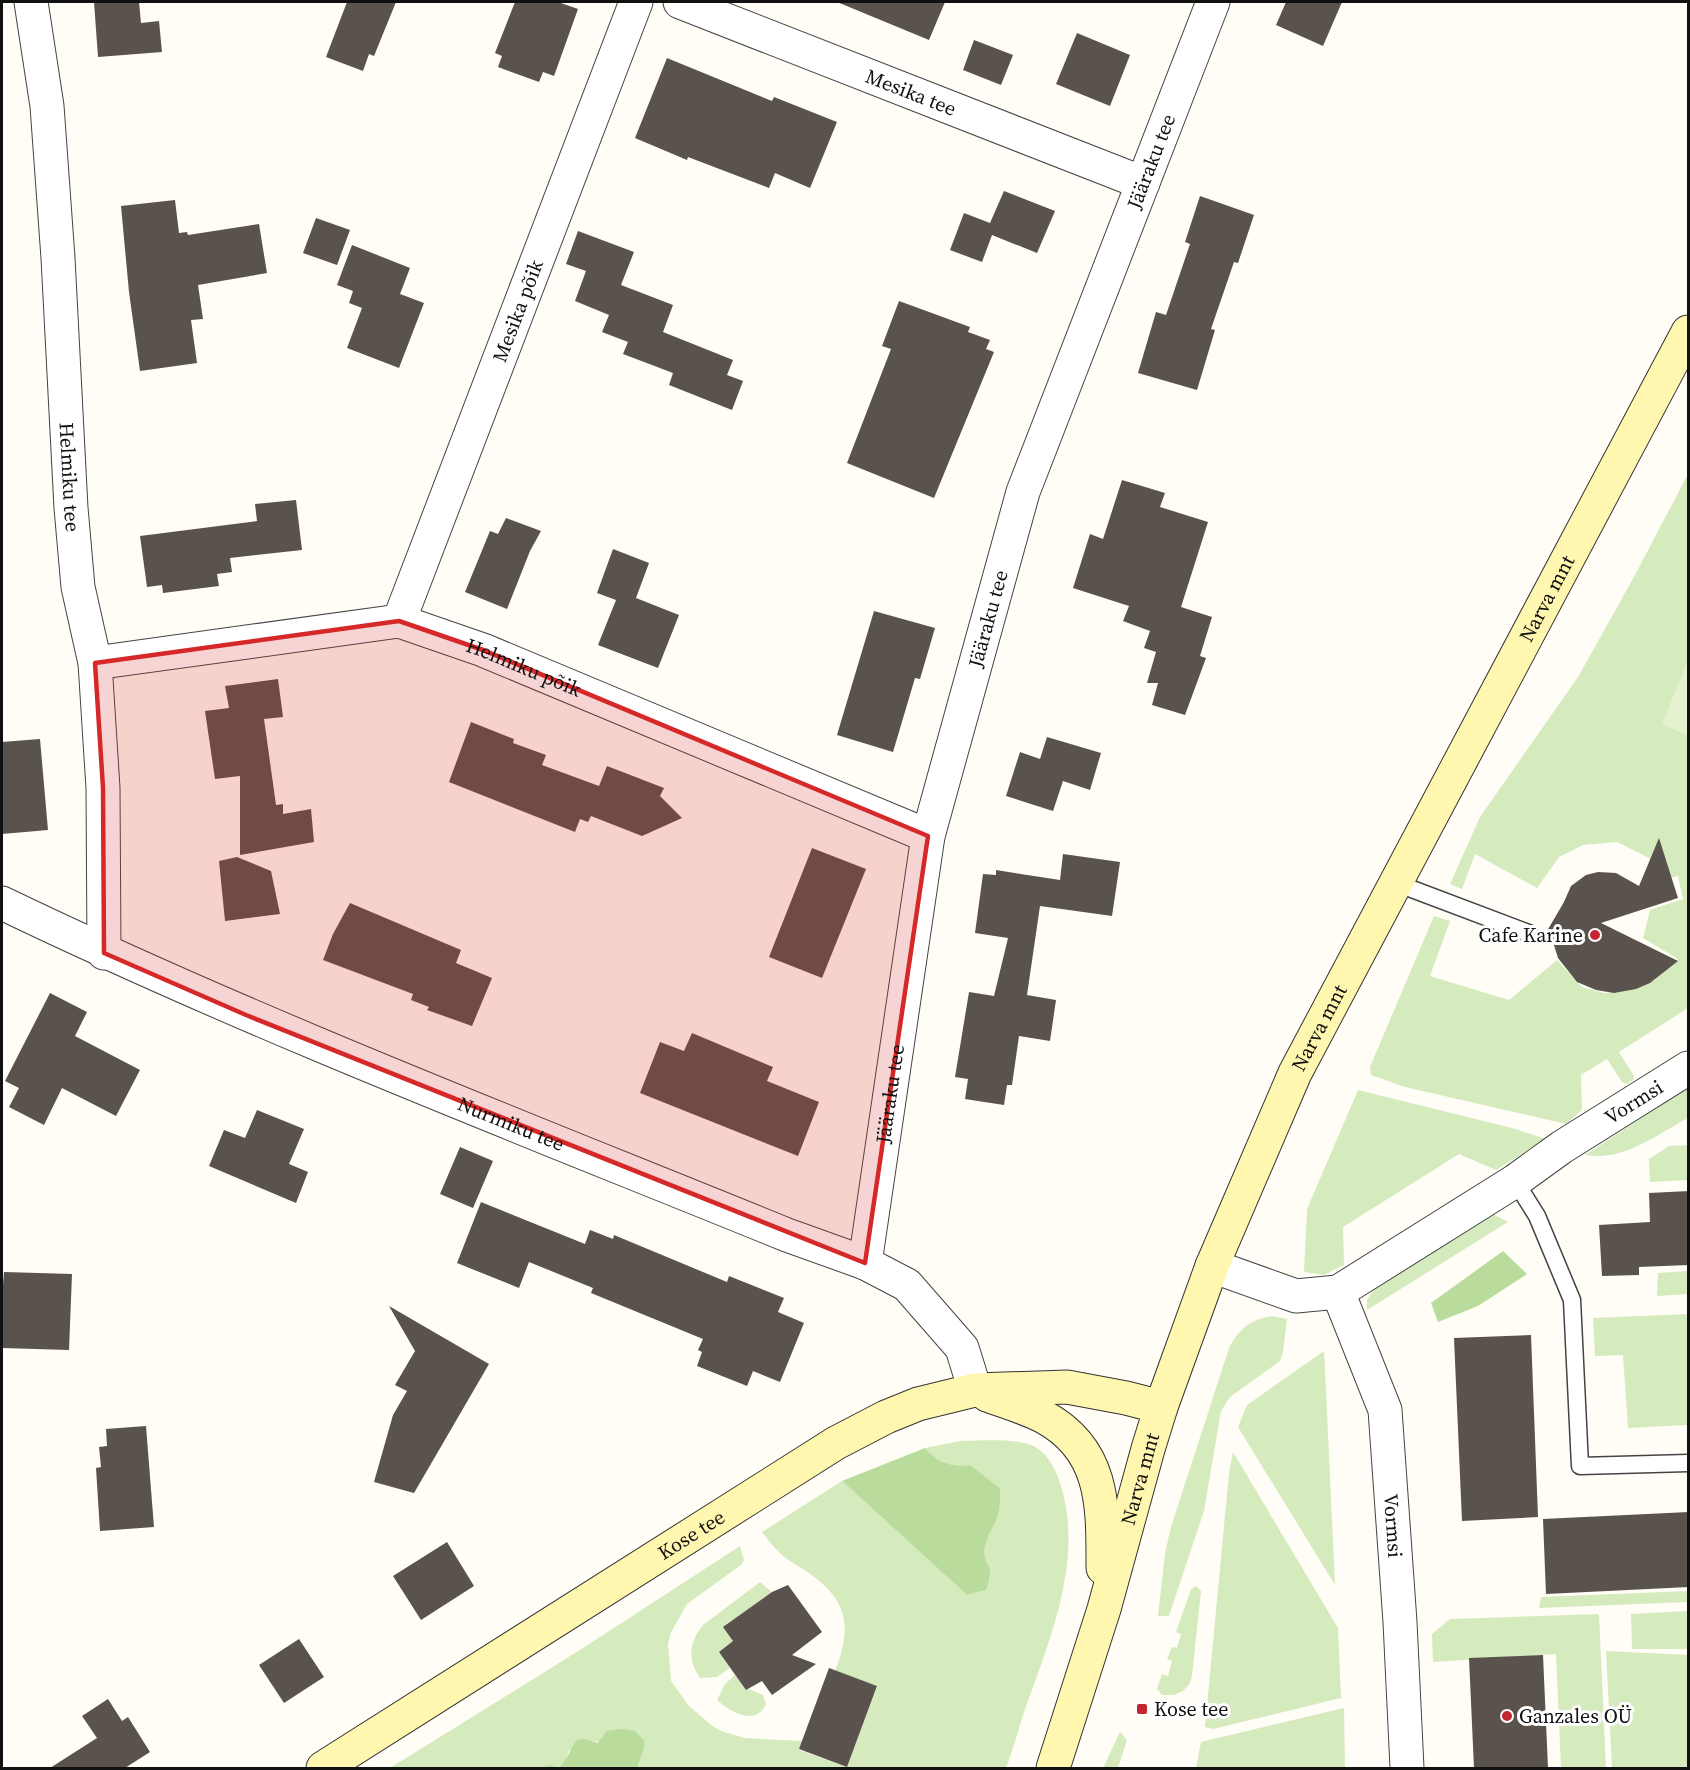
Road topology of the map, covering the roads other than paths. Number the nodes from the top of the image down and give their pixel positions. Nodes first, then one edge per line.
1 (31, 2) edge
2 (636, 2) edge
3 (680, 2) edge
4 (1213, 2) edge
5 (1143, 183) junction
6 (1689, 332) edge
7 (399, 621) junction
8 (95, 663) junction
9 (928, 836) junction
10 (1396, 883) junction
11 (2, 903) edge
12 (1531, 934) dead end
13 (104, 953) junction
14 (1689, 1068) edge
15 (1515, 1181) junction
16 (865, 1263) junction
17 (1212, 1266) junction
18 (1338, 1292) junction
19 (975, 1390) junction
20 (1161, 1407) junction
21 (1689, 1463) edge
22 (1104, 1609) junction
23 (323, 1768) edge
24 (1053, 1768) edge
25 (1407, 1768) edge

1 - 8 street, Helmiku tee
2 - 7 street, Mesika põik
3 - 5 street, Mesika tee
4 - 5 street, Jääraku tee
5 - 9 street, Jääraku tee
6 - 10 main road, Narva mnt
7 - 8 street, Helmiku põik
7 - 9 street, Helmiku põik
8 - 13 street, Helmiku tee
9 - 16 street, Jääraku tee
10 - 12 lane
10 - 17 main road, Narva mnt
11 - 13 street, Nurmiku tee
13 - 16 street, Nurmiku tee
14 - 15 street, Vormsi
15 - 18 street, Vormsi
15 - 21 lane
16 - 19 street, Nurmiku tee
17 - 18 street, Vormsi
17 - 20 main road, Narva mnt
18 - 25 street, Vormsi
19 - 20 main road, Kose tee
19 - 22 main road
19 - 23 main road, Kose tee
20 - 22 main road, Narva mnt
22 - 24 main road, Narva mnt

